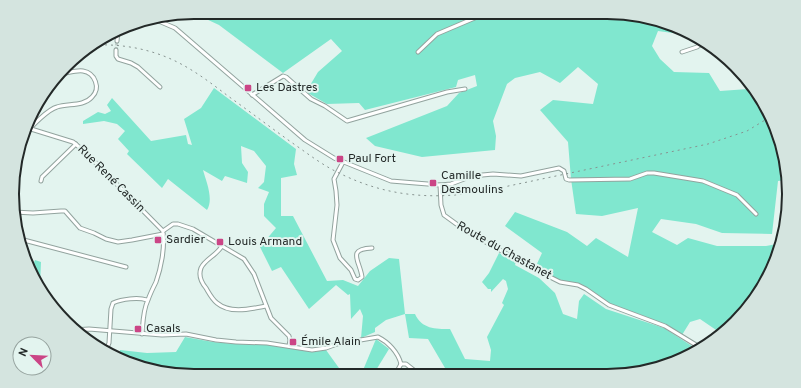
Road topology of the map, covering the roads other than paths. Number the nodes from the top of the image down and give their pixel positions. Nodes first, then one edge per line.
1 (472, 19) edge
2 (160, 22) edge
3 (117, 37) edge
4 (117, 41) tunnel mouth
5 (700, 45) edge
6 (116, 50) dead end
7 (418, 52) dead end
8 (682, 52) dead end
9 (68, 73) edge
10 (160, 87) dead end
11 (465, 89) dead end
12 (252, 95) junction
13 (34, 123) edge
14 (31, 129) edge
15 (76, 144) junction
16 (342, 162) junction
17 (41, 181) dead end
18 (440, 185) junction
19 (20, 212) edge
20 (756, 214) dead end
21 (163, 233) junction
22 (25, 240) edge
23 (222, 246) junction
24 (372, 248) dead end
25 (126, 266) dead end
26 (147, 300) junction
27 (266, 306) junction
28 (83, 329) edge
29 (110, 331) junction
30 (142, 334) junction
31 (695, 345) edge
32 (289, 346) junction
33 (107, 347) edge
34 (401, 364) junction
35 (398, 369) edge
36 (412, 369) edge

1 - 7 street
2 - 12 street
3 - 4 street
5 - 8 street
6 - 10 street
9 - 13 street
11 - 12 street
12 - 16 street
14 - 15 street, Rue René Cassin
15 - 17 street
15 - 21 street, Rue René Cassin
16 - 18 street
16 - 24 street
18 - 20 street
18 - 31 street, Route du Chastanet
19 - 21 street
21 - 23 street
21 - 26 street
22 - 25 street
23 - 27 street
23 - 27 street
26 - 29 street
26 - 30 street
27 - 32 street
28 - 29 street
29 - 30 street
29 - 33 street
30 - 32 street
32 - 34 street
34 - 35 street
34 - 36 street

